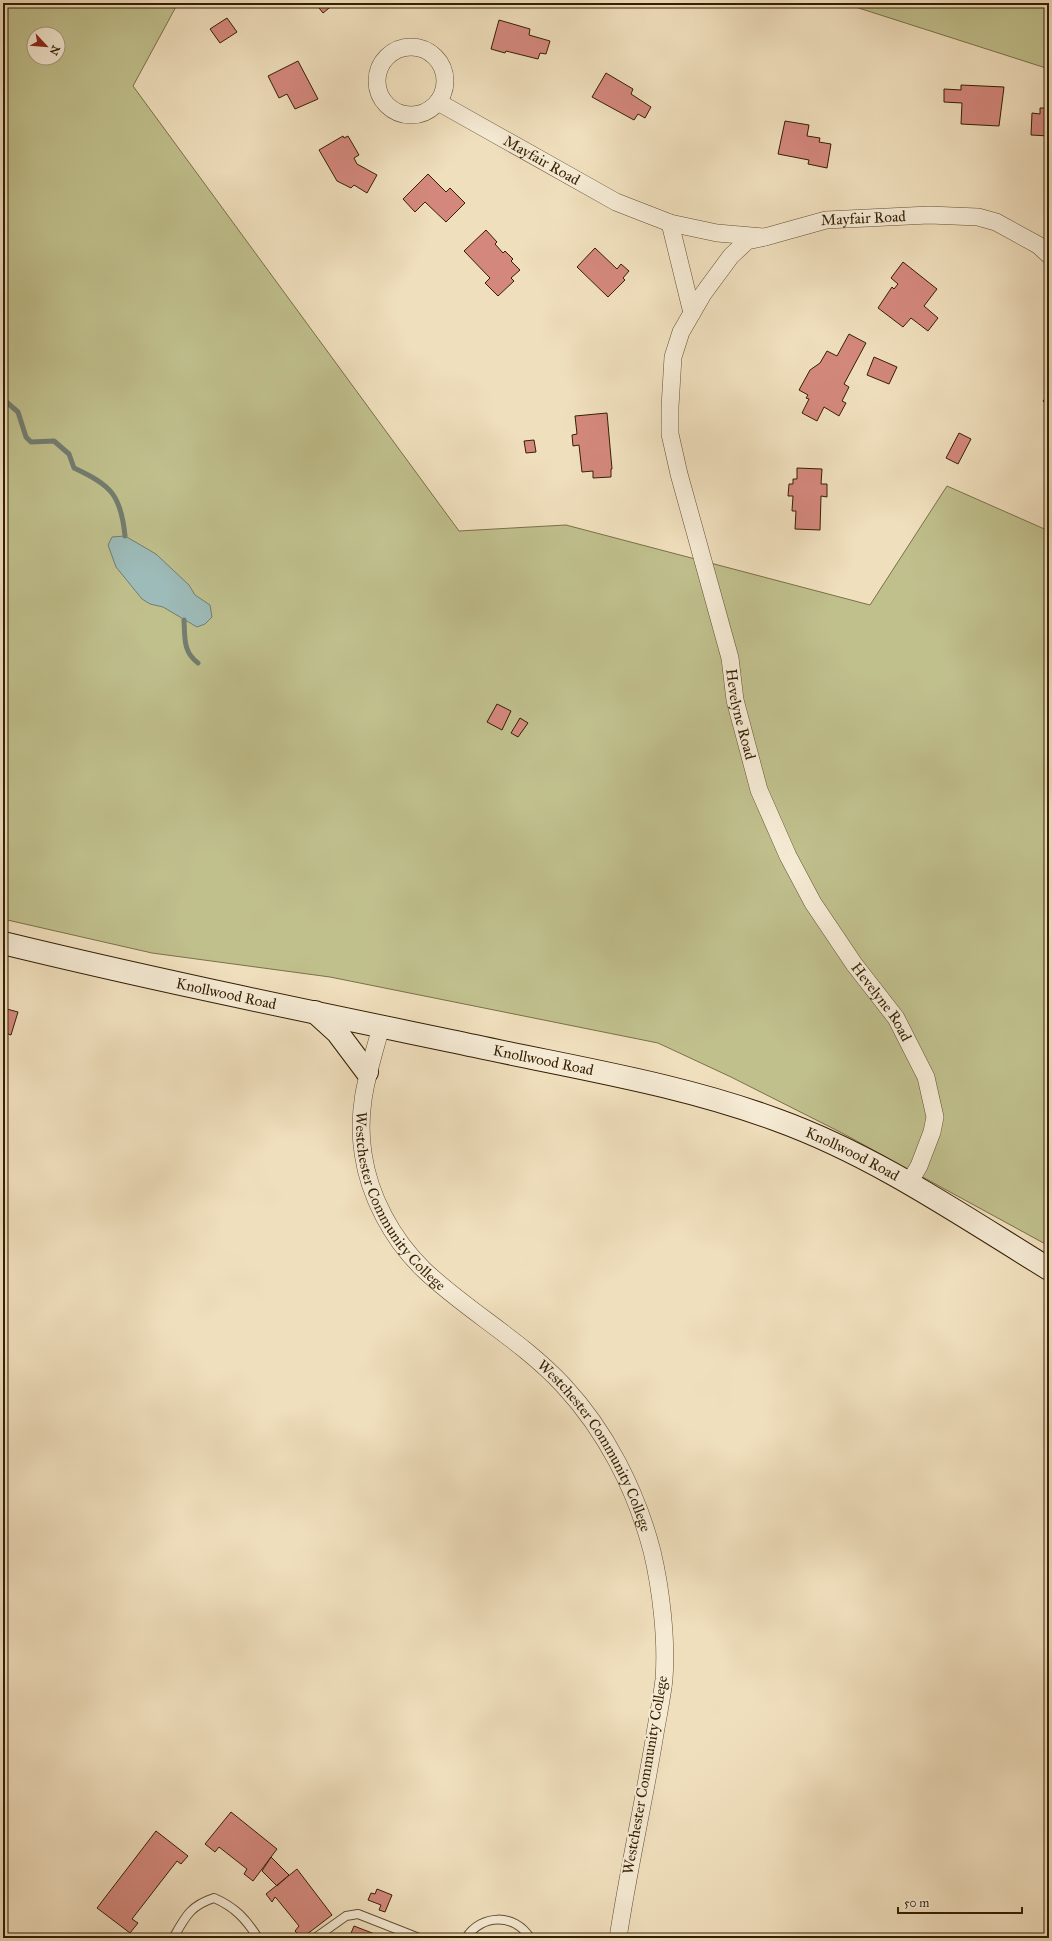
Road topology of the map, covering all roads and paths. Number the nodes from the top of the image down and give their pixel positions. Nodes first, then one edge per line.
1 (438, 102) dead end
2 (670, 222) junction
3 (765, 236) junction
4 (1049, 255) edge
5 (692, 313) junction
6 (3, 943) edge
7 (314, 1012) junction
8 (381, 1026) junction
9 (367, 1072) junction
10 (909, 1183) junction
11 (1049, 1269) edge
12 (176, 1938) edge
13 (258, 1938) edge
14 (315, 1938) edge
15 (419, 1938) edge
16 (466, 1938) edge
17 (530, 1938) edge
18 (618, 1938) edge

1 - 2 street, Mayfair Road
2 - 3 street, Mayfair Road
2 - 5 street
3 - 4 street, Mayfair Road
3 - 5 street, Hevelyne Road
5 - 10 street, Hevelyne Road
6 - 7 main road, Knollwood Road
7 - 8 main road, Knollwood Road
7 - 9 main road
8 - 9 street, Westchester Community College
8 - 10 main road, Knollwood Road
9 - 18 street, Westchester Community College
10 - 11 main road, Knollwood Road
12 - 13 lane
14 - 15 lane
16 - 17 lane

